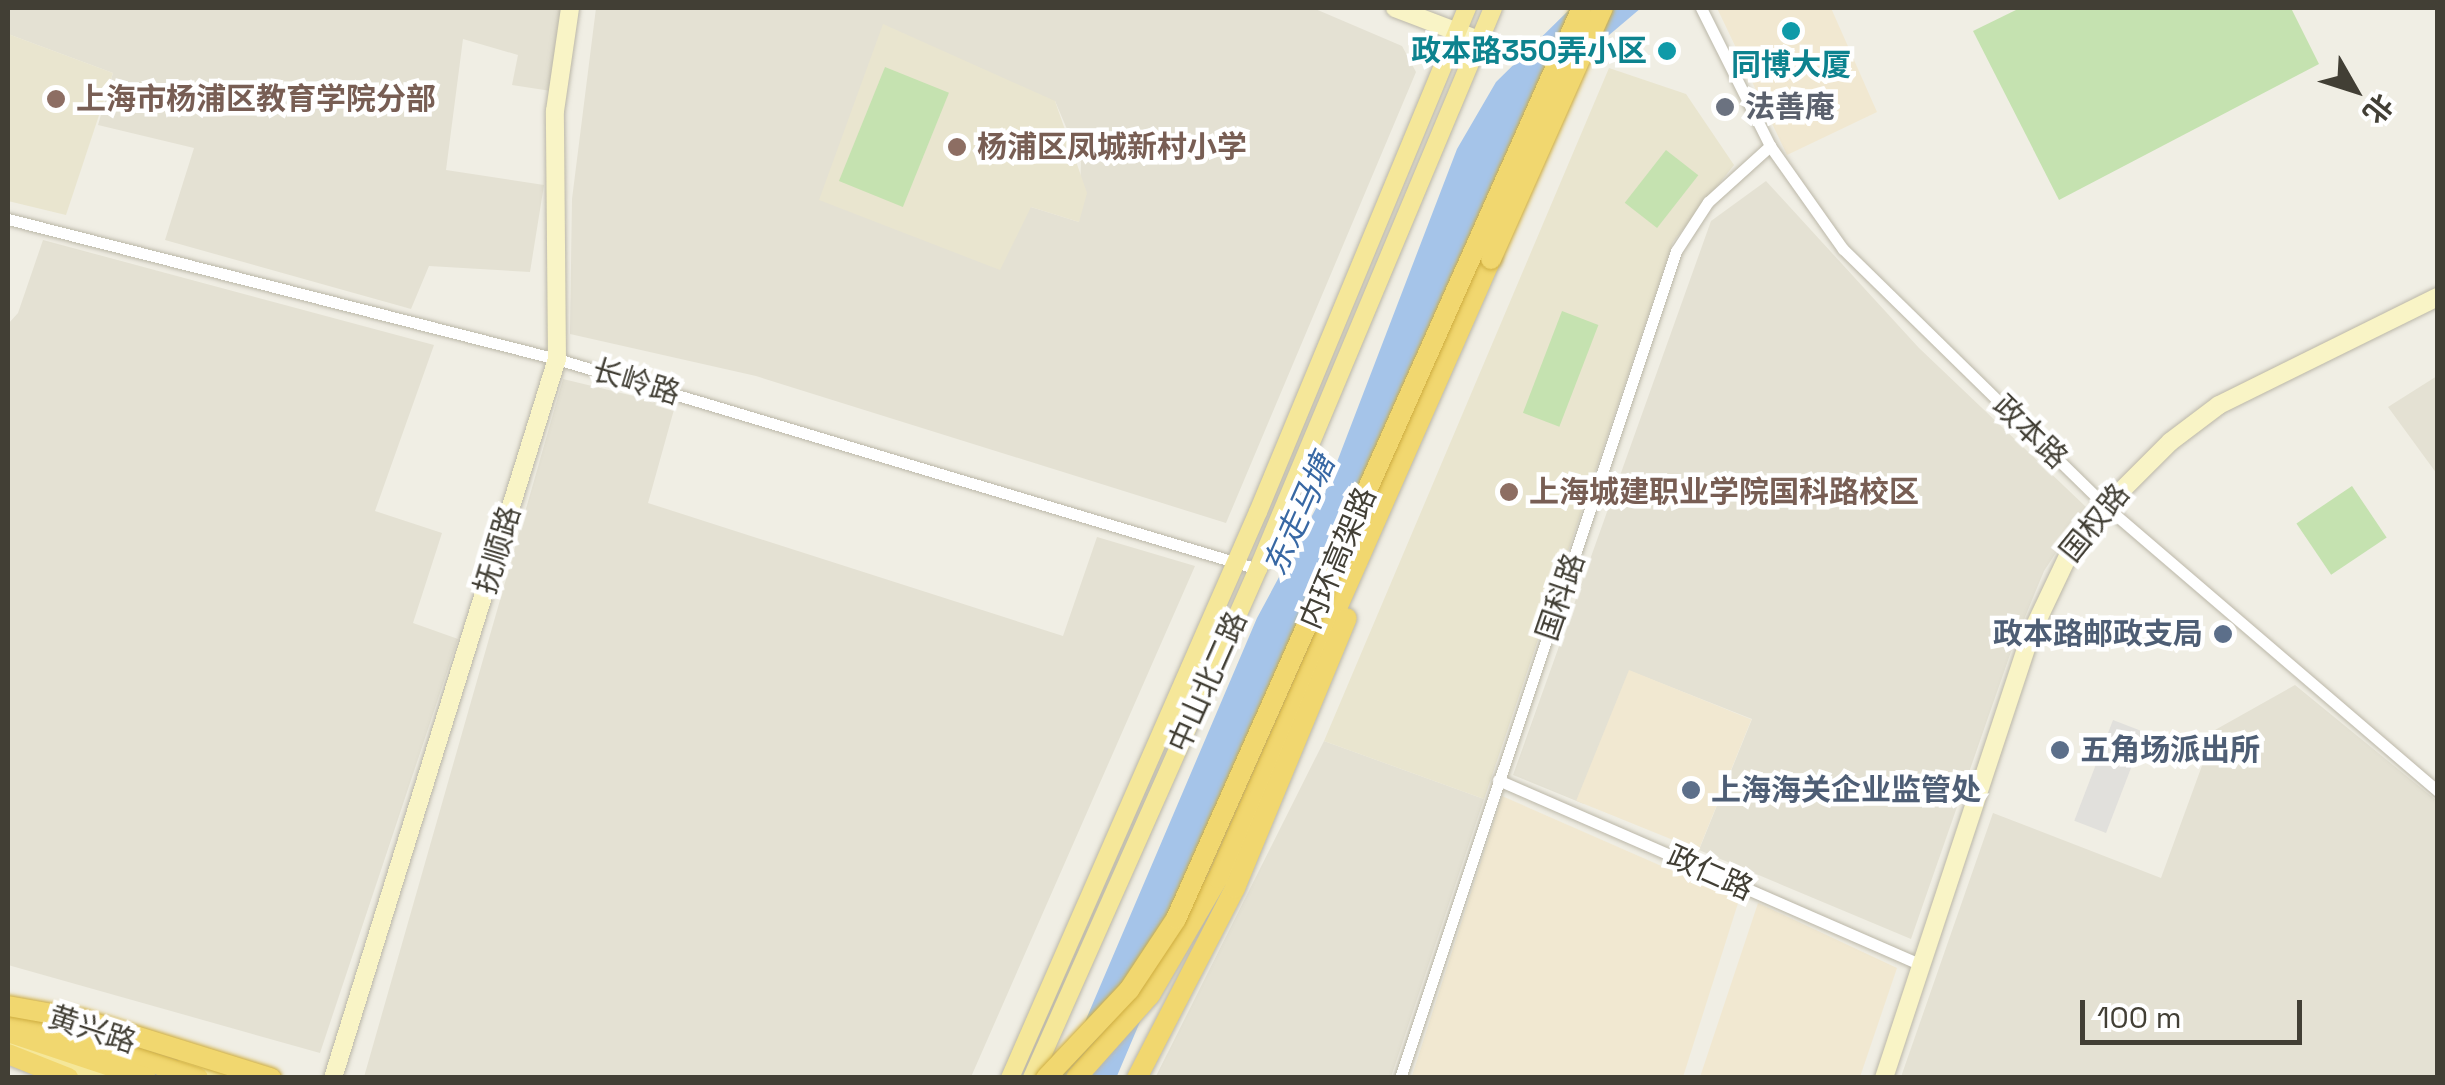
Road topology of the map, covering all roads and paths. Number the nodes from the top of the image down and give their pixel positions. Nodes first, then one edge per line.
1 (570, 8) edge
2 (1394, 8) edge
3 (1465, 8) edge
4 (1582, 8) edge
5 (1603, 8) edge
6 (1701, 8) edge
7 (1490, 13) edge
8 (1456, 32) junction
9 (1479, 40) junction
10 (1770, 146) junction
11 (8, 218) edge
12 (1491, 260) junction
13 (2438, 297) edge
14 (558, 359) junction
15 (2104, 505) junction
16 (1237, 562) junction
17 (1258, 568) junction
18 (1498, 780) junction
19 (2438, 790) edge
20 (1921, 965) junction
21 (8, 1004) edge
22 (8, 1015) edge
23 (8, 1032) edge
24 (8, 1045) edge
25 (8, 1054) edge
26 (68, 1078) edge
27 (106, 1078) edge
28 (146, 1078) edge
29 (198, 1078) edge
30 (234, 1078) edge
31 (271, 1078) edge
32 (332, 1078) edge
33 (1010, 1078) edge
34 (1032, 1078) edge
35 (1046, 1078) edge
36 (1076, 1078) edge
37 (1137, 1078) edge
38 (1400, 1078) edge
39 (1884, 1078) edge

1 - 14 street, 抚顺路
2 - 8 street
3 - 7 street
3 - 8 main road, 中山北二路
4 - 35 highway, 内环高架路, bridge
5 - 12 highway, 内环高架路, bridge
6 - 10 street, 政本路
7 - 9 main road, 中山北二路
8 - 9 street
8 - 16 main road, 中山北二路
9 - 17 main road, 中山北二路
10 - 15 street, 政本路
10 - 18 street, 国科路
11 - 14 street, 长岭路
12 - 36 highway, 内环高架路
12 - 37 highway
13 - 15 street, 国权路
14 - 16 street, 长岭路
14 - 32 street, 抚顺路
15 - 19 street, 政本路
15 - 20 street, 国权路
16 - 17 street, 长岭路
16 - 33 main road, 中山北二路
17 - 34 main road, 中山北二路
18 - 20 street, 政仁路
18 - 38 street, 国科路
20 - 39 street, 国权路
21 - 30 main road, 黄兴路
21 - 31 highway, bridge
22 - 29 highway
23 - 28 highway
24 - 27 main road, 黄兴路
25 - 26 highway

